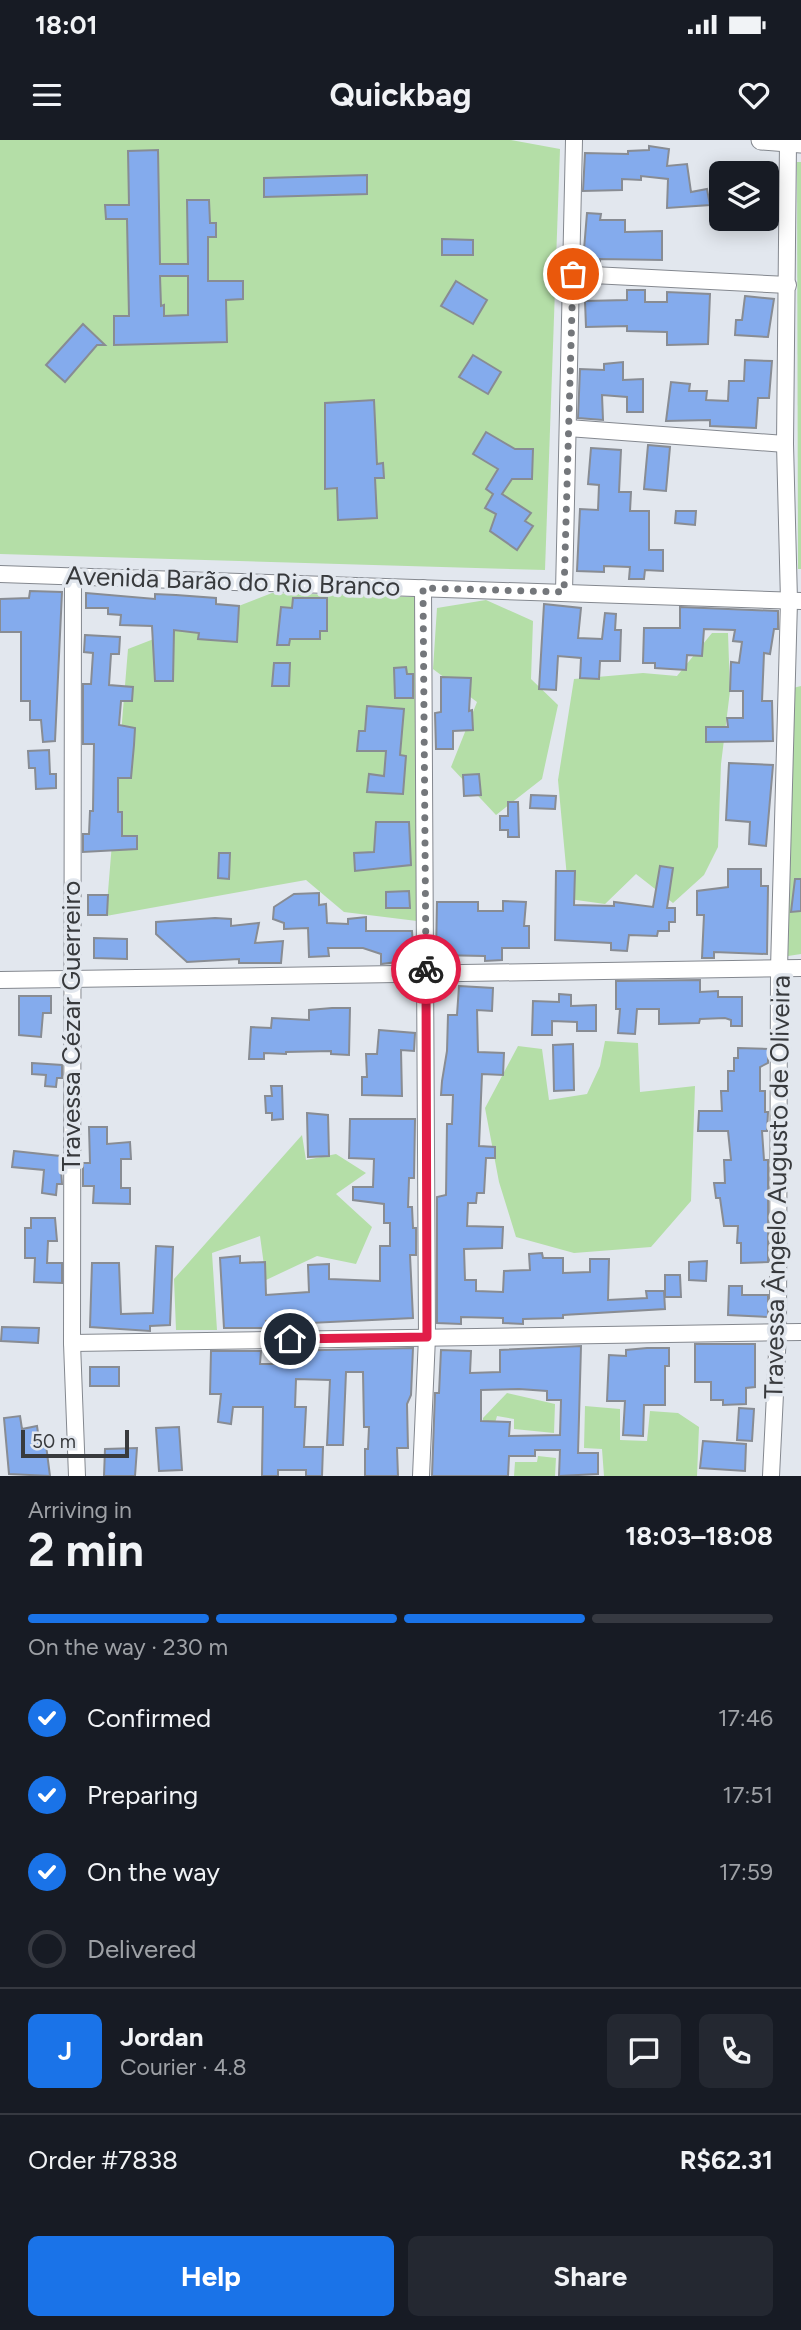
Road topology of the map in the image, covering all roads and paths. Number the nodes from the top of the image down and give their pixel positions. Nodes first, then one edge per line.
1 (574, 140) edge
2 (761, 140) edge
3 (794, 142) edge
4 (573, 274) junction
5 (788, 285) junction
6 (568, 428) junction
7 (785, 444) junction
8 (0, 574) edge
9 (73, 575) junction
10 (423, 588) junction
11 (564, 592) junction
12 (795, 601) edge
13 (779, 968) junction
14 (801, 968) edge
15 (426, 972) junction
16 (71, 979) junction
17 (0, 980) edge
18 (778, 1332) junction
19 (801, 1332) edge
20 (427, 1337) junction
21 (72, 1343) junction
22 (78, 1476) edge
23 (421, 1476) edge
24 (771, 1476) edge

1 - 4 street
2 - 3 street
3 - 5 street, Travessa Ângelo Augusto de Oliveira
4 - 5 street
4 - 6 street
5 - 7 street, Travessa Ângelo Augusto de Oliveira
6 - 7 street
6 - 11 street
7 - 12 street, Travessa Ângelo Augusto de Oliveira
8 - 9 street, Avenida Barão do Rio Branco
9 - 10 street, Avenida Barão do Rio Branco
9 - 16 street, Travessa Cézar Guerreiro
10 - 11 street, Avenida Barão do Rio Branco
10 - 15 street
11 - 12 street, Avenida Barão do Rio Branco
12 - 13 street, Travessa Ângelo Augusto de Oliveira
13 - 14 street
13 - 15 street
13 - 18 street, Travessa Ângelo Augusto de Oliveira
15 - 16 street
15 - 20 street
16 - 17 street
16 - 21 street, Travessa Cézar Guerreiro
18 - 19 street
18 - 20 street
18 - 24 street, Travessa Ângelo Augusto de Oliveira
20 - 21 street
20 - 23 street
21 - 22 street, Travessa Cézar Guerreiro

